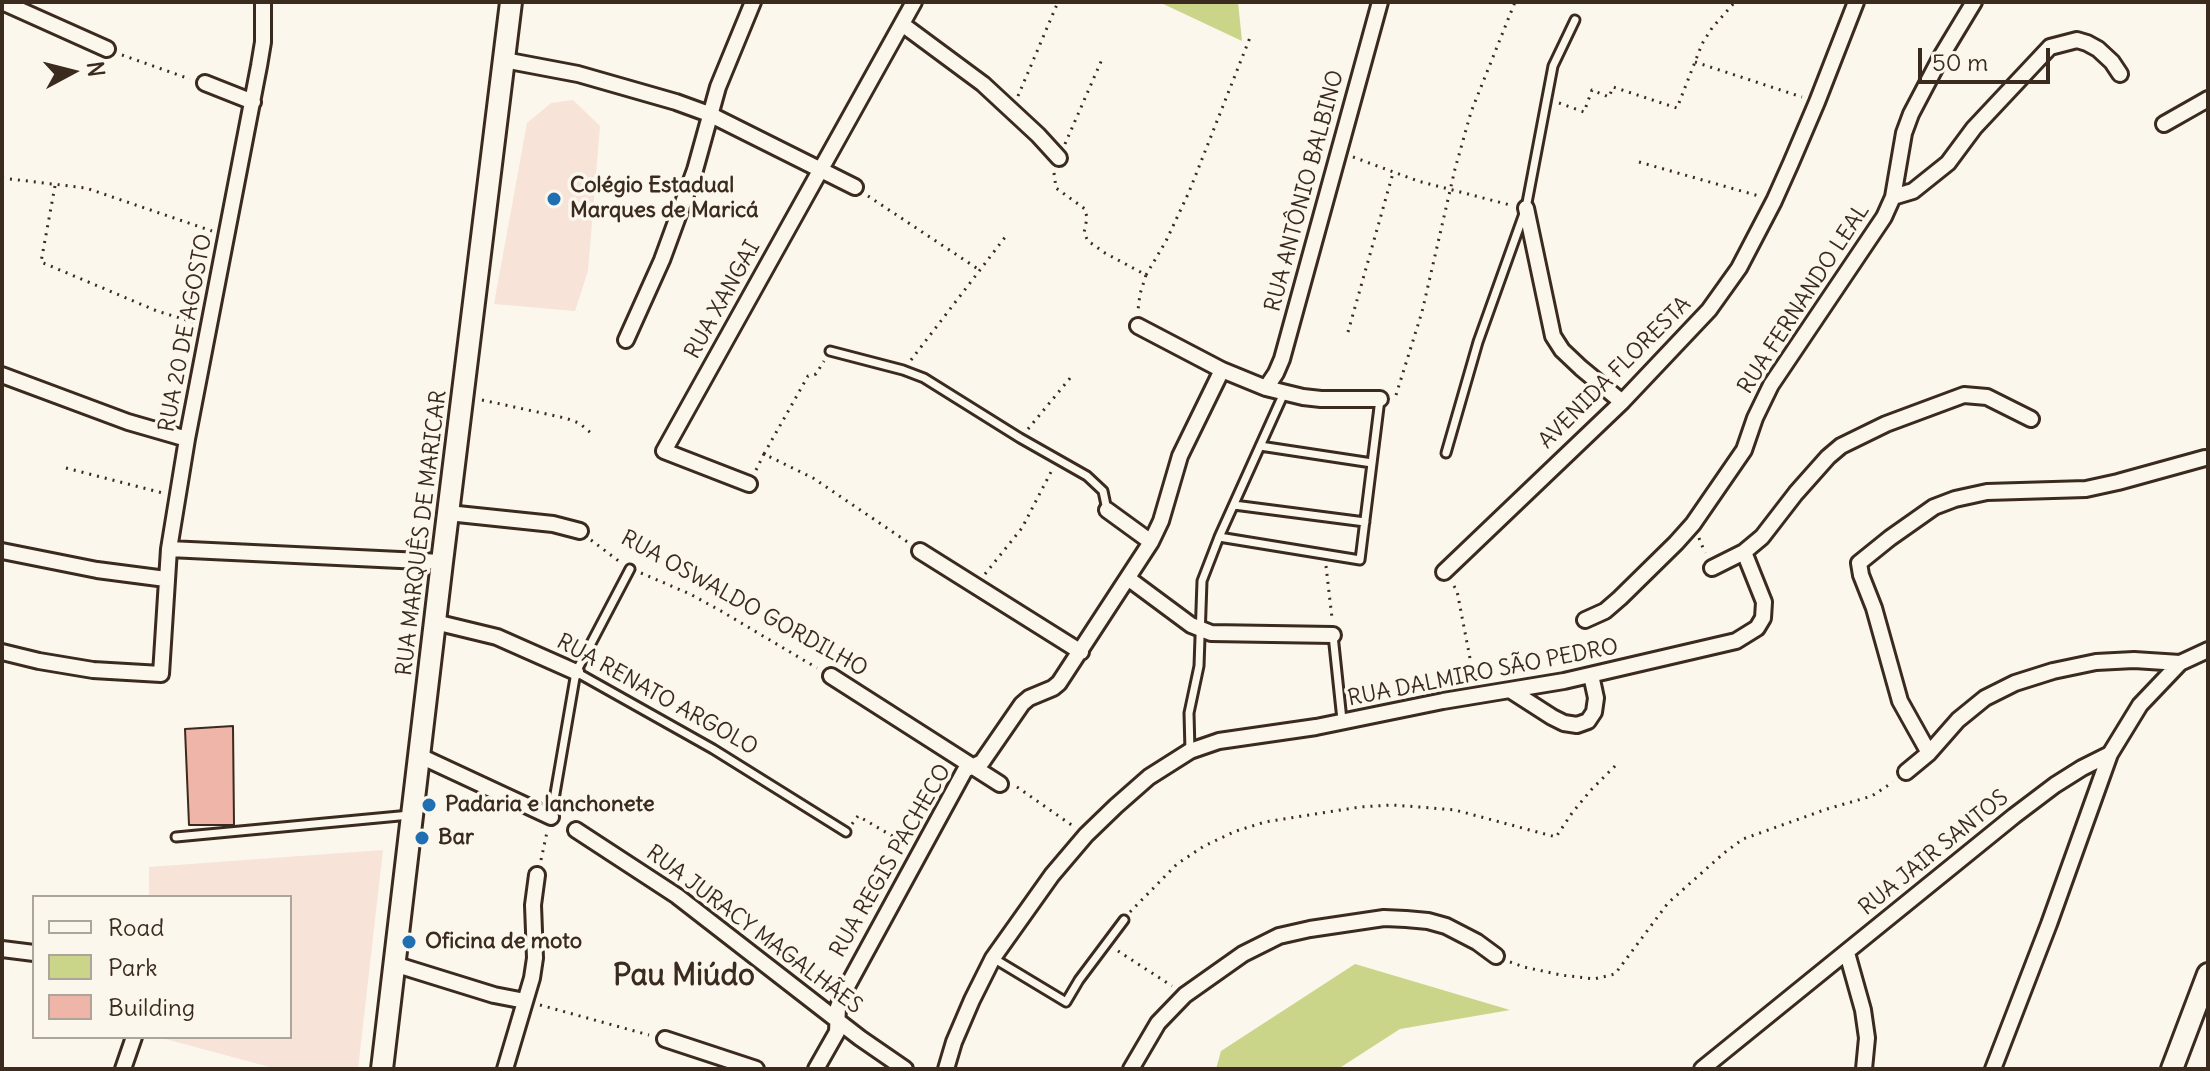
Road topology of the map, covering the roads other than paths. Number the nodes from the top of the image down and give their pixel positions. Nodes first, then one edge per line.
1 (2, 2) edge
2 (263, 2) edge
3 (511, 2) edge
4 (753, 2) edge
5 (914, 2) edge
6 (1380, 2) edge
7 (1856, 2) edge
8 (1974, 2) edge
9 (1575, 20) dead end
10 (902, 24) junction
11 (107, 49) road end
12 (504, 60) junction
13 (2120, 74) dead end
14 (205, 83) road end
15 (2208, 99) edge
16 (253, 102) junction
17 (709, 114) junction
18 (2164, 124) dead end
19 (1059, 158) road end
20 (821, 169) junction
21 (855, 187) road end
22 (1893, 197) junction
23 (1526, 208) junction
24 (1138, 326) road end
25 (626, 340) dead end
26 (830, 351) road end
27 (1222, 370) junction
28 (2, 375) edge
29 (1266, 388) junction
30 (1284, 393) junction
31 (1380, 399) joint
32 (1622, 402) junction
33 (2031, 419) dead end
34 (187, 439) junction
35 (1260, 446) junction
36 (1446, 453) dead end
37 (2205, 458) dead end
38 (1372, 463) junction
39 (749, 484) road end
40 (1234, 505) junction
41 (1107, 510) joint
42 (448, 513) junction
43 (1365, 522) junction
44 (580, 531) road end
45 (1219, 537) junction
46 (1151, 542) junction
47 (169, 549) junction
48 (2, 551) edge
49 (920, 551) road end
50 (1744, 552) junction
51 (442, 562) junction
52 (1712, 568) road end
53 (630, 569) road end
54 (1444, 572) road end
55 (166, 579) junction
56 (1129, 579) junction
57 (1585, 620) dead end
58 (435, 622) junction
59 (1199, 629) junction
60 (1333, 635) joint
61 (2208, 650) edge
62 (2, 652) edge
63 (1081, 652) junction
64 (2180, 663) junction
65 (576, 672) junction
66 (1591, 675) junction
67 (831, 676) road end
68 (1510, 690) junction
69 (1342, 722) junction
70 (1190, 751) junction
71 (1929, 753) junction
72 (2110, 754) junction
73 (420, 756) junction
74 (974, 766) junction
75 (1906, 772) road end
76 (1000, 784) road end
77 (412, 815) junction
78 (551, 817) joint
79 (576, 830) dead end
80 (846, 832) road end
81 (176, 837) dead end
82 (537, 875) road end
83 (1124, 920) road end
84 (2, 949) edge
85 (32, 953) edge
86 (1847, 953) junction
87 (1496, 956) road end
88 (993, 958) junction
89 (394, 964) junction
90 (2208, 974) edge
91 (525, 1001) junction
92 (838, 1020) junction
93 (133, 1039) edge
94 (665, 1039) road end
95 (123, 1069) edge
96 (382, 1069) edge
97 (505, 1069) edge
98 (756, 1069) edge
99 (816, 1069) edge
100 (905, 1069) edge
101 (946, 1069) edge
102 (1131, 1069) edge
103 (1702, 1069) edge
104 (1864, 1069) edge
105 (1993, 1069) edge
106 (2172, 1069) edge

1 - 11 street
2 - 16 street, RUA 20 DE AGOSTO
3 - 12 main road, RUA MARQUÊS DE MARICAR
4 - 17 street
5 - 10 street, RUA XANGAI
6 - 29 street, RUA ANTÔNIO BALBINO
7 - 32 street, AVENIDA FLORESTA
8 - 22 street, RUA FERNANDO LEAL
9 - 23 lane
10 - 19 street
10 - 20 street, RUA XANGAI
12 - 17 street
12 - 42 main road, RUA MARQUÊS DE MARICAR
13 - 22 street
14 - 16 street
15 - 18 street
16 - 34 street, RUA 20 DE AGOSTO
17 - 20 street
17 - 25 street
20 - 21 street
20 - 39 street, RUA XANGAI
22 - 57 street, RUA FERNANDO LEAL
23 - 32 street
23 - 36 lane
24 - 27 street
26 - 41 lane
27 - 29 street
27 - 46 street, RUA REGIS PACHECO
28 - 34 street
29 - 30 street
30 - 31 street
30 - 35 lane
31 - 38 lane
32 - 54 street, AVENIDA FLORESTA
33 - 50 street
34 - 47 street, RUA 20 DE AGOSTO
35 - 38 lane
35 - 40 lane
37 - 71 street
38 - 43 lane
40 - 43 lane
40 - 45 lane
41 - 46 street
42 - 44 street
42 - 51 main road, RUA MARQUÊS DE MARICAR
43 - 45 lane
45 - 59 lane
46 - 56 street, RUA REGIS PACHECO
47 - 51 street
47 - 55 street, RUA 20 DE AGOSTO
48 - 55 street
49 - 63 street
50 - 52 street
50 - 66 street, RUA DALMIRO SÃO PEDRO
51 - 58 main road, RUA MARQUÊS DE MARICAR
53 - 65 lane
55 - 62 street, RUA 20 DE AGOSTO
56 - 59 street
56 - 63 street, RUA REGIS PACHECO
58 - 65 street, RUA RENATO ARGOLO
58 - 73 main road, RUA MARQUÊS DE MARICAR
59 - 60 street
59 - 70 lane
60 - 69 lane
61 - 64 street
63 - 74 street, RUA REGIS PACHECO
64 - 71 street
64 - 72 street, RUA JAIR SANTOS
65 - 78 lane
65 - 80 lane, RUA RENATO ARGOLO
66 - 68 street, RUA DALMIRO SÃO PEDRO
66 - 68 street
67 - 74 street, RUA OSWALDO GORDILHO
68 - 69 street, RUA DALMIRO SÃO PEDRO
69 - 70 street, RUA DALMIRO SÃO PEDRO
70 - 88 street, RUA DALMIRO SÃO PEDRO
71 - 75 street
72 - 86 street, RUA JAIR SANTOS
72 - 105 street
73 - 77 main road, RUA MARQUÊS DE MARICAR
73 - 78 street
74 - 76 street, RUA OSWALDO GORDILHO
74 - 92 street, RUA REGIS PACHECO
77 - 81 lane
77 - 89 main road, RUA MARQUÊS DE MARICAR
79 - 92 street, RUA JURACY MAGALHÃES
82 - 91 street
83 - 88 lane
84 - 85 street
86 - 103 street, RUA JAIR SANTOS
86 - 104 street
87 - 102 street
88 - 101 street, RUA DALMIRO SÃO PEDRO
89 - 91 street
89 - 96 main road, RUA MARQUÊS DE MARICAR
90 - 106 main road
91 - 97 street
92 - 99 street, RUA REGIS PACHECO
92 - 100 street, RUA JURACY MAGALHÃES
93 - 95 street
94 - 98 street

